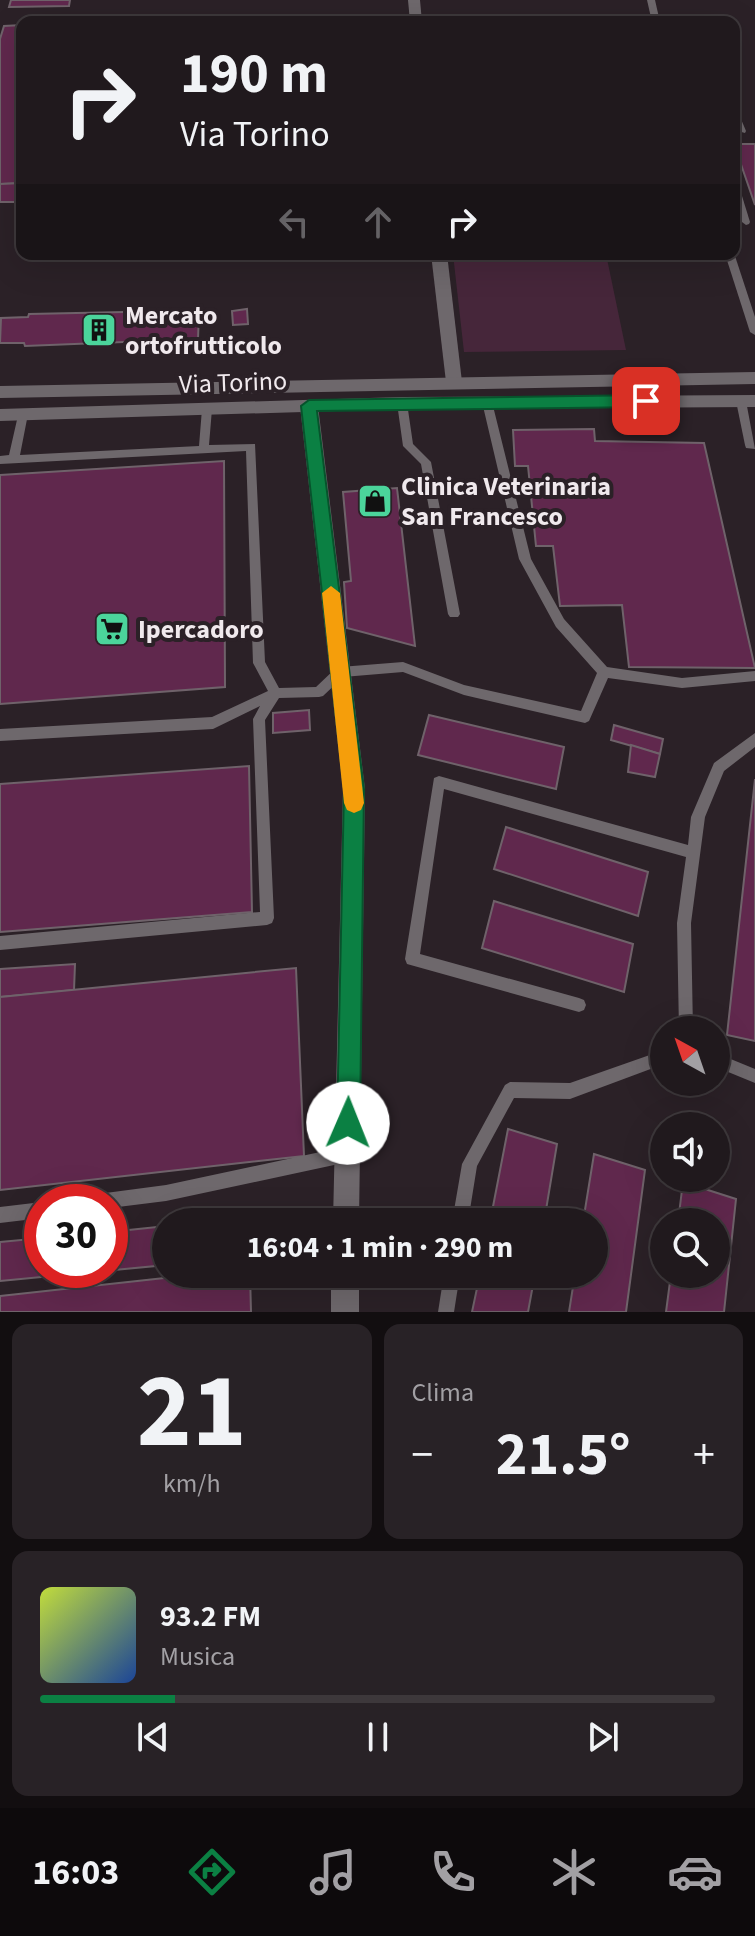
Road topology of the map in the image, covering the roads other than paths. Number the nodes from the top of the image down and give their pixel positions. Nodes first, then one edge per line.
1 (740, 202) edge
2 (746, 222) dead end
3 (440, 260) edge
4 (732, 260) edge
5 (754, 326) edge
6 (755, 378) edge
7 (454, 382) junction
8 (0, 392) edge
9 (748, 401) edge
10 (487, 402) junction
11 (402, 403) junction
12 (309, 406) junction
13 (207, 409) junction
14 (23, 414) junction
15 (0, 415) edge
16 (755, 445) edge
17 (204, 448) junction
18 (14, 459) junction
19 (0, 460) edge
20 (454, 614) dead end
21 (340, 672) junction
22 (604, 672) junction
23 (755, 676) edge
24 (276, 693) junction
25 (0, 735) edge
26 (755, 739) edge
27 (693, 853) junction
28 (0, 943) edge
29 (579, 1005) dead end
30 (686, 1016) edge
31 (650, 1062) edge
32 (730, 1066) edge
33 (755, 1076) edge
34 (348, 1154) junction
35 (128, 1198) edge
36 (346, 1208) edge
37 (462, 1208) edge
38 (24, 1212) edge
39 (0, 1215) edge
40 (345, 1288) edge
41 (450, 1288) edge
42 (345, 1312) edge
43 (446, 1312) edge

1 - 2 lane
3 - 7 street
4 - 5 lane
6 - 7 street, Via Torino
7 - 8 street, Via Torino
9 - 10 street, Via Torino
9 - 16 lane
10 - 11 street, Via Torino
10 - 22 lane
11 - 12 street, Via Torino
11 - 20 lane
12 - 13 street, Via Torino
12 - 21 street
13 - 14 street, Via Torino
13 - 17 lane
14 - 15 street, Via Torino
14 - 18 lane
17 - 18 lane
17 - 24 lane
18 - 19 lane
21 - 22 lane
21 - 24 lane
21 - 34 street
22 - 23 lane
24 - 25 lane
24 - 28 lane
26 - 27 lane
27 - 29 lane
27 - 30 lane
31 - 37 lane
32 - 33 lane
34 - 35 lane
34 - 36 street
38 - 39 lane
40 - 42 street
41 - 43 lane

